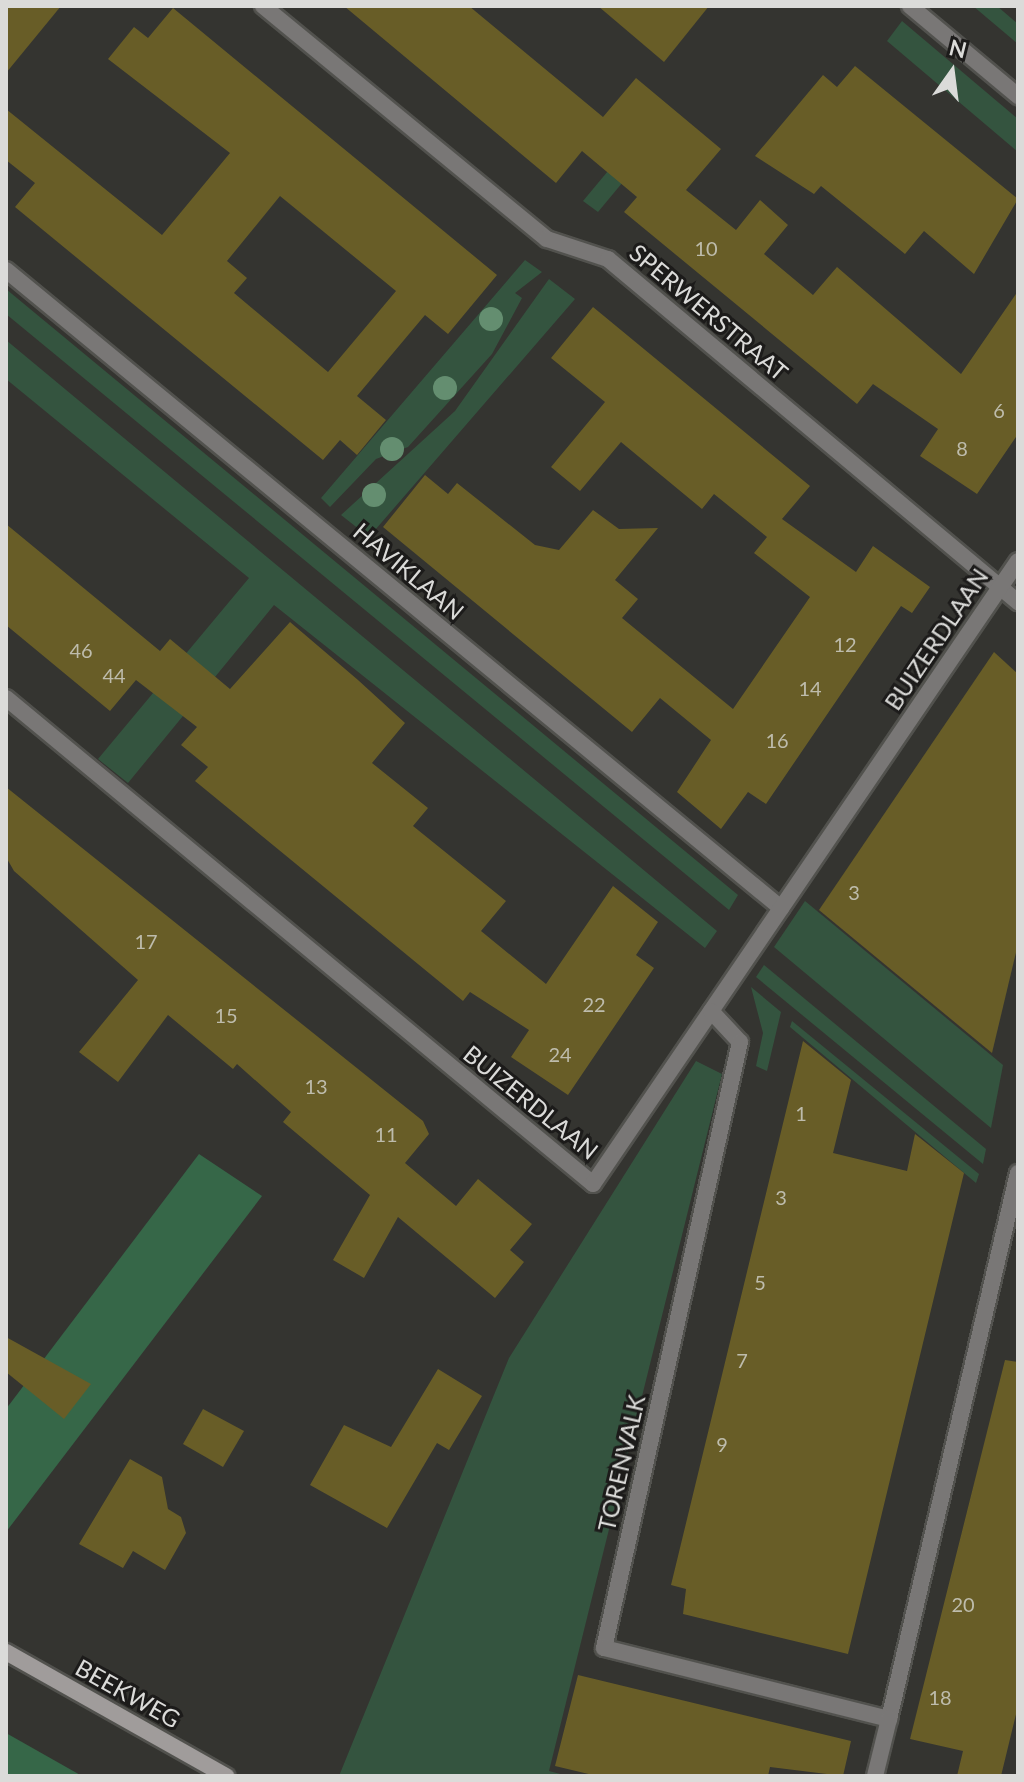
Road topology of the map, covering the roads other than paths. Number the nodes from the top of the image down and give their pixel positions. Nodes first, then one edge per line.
1 (263, 6) edge
2 (910, 6) edge
3 (1018, 96) edge
4 (6, 270) edge
5 (1018, 561) edge
6 (1001, 586) junction
7 (1018, 602) edge
8 (6, 698) edge
9 (781, 908) junction
10 (711, 1011) junction
11 (1018, 1173) edge
12 (6, 1652) edge
13 (889, 1719) junction
14 (226, 1776) edge
15 (875, 1776) edge

1 - 6 street, SPERWERSTRAAT
2 - 3 street
4 - 9 street, HAVIKLAAN
5 - 6 street, BUIZERDLAAN
6 - 7 street
6 - 9 street, BUIZERDLAAN
8 - 10 street, BUIZERDLAAN
9 - 10 street, BUIZERDLAAN
10 - 13 street, TORENVALK
11 - 13 street
12 - 14 main road, BEEKWEG
13 - 15 street

